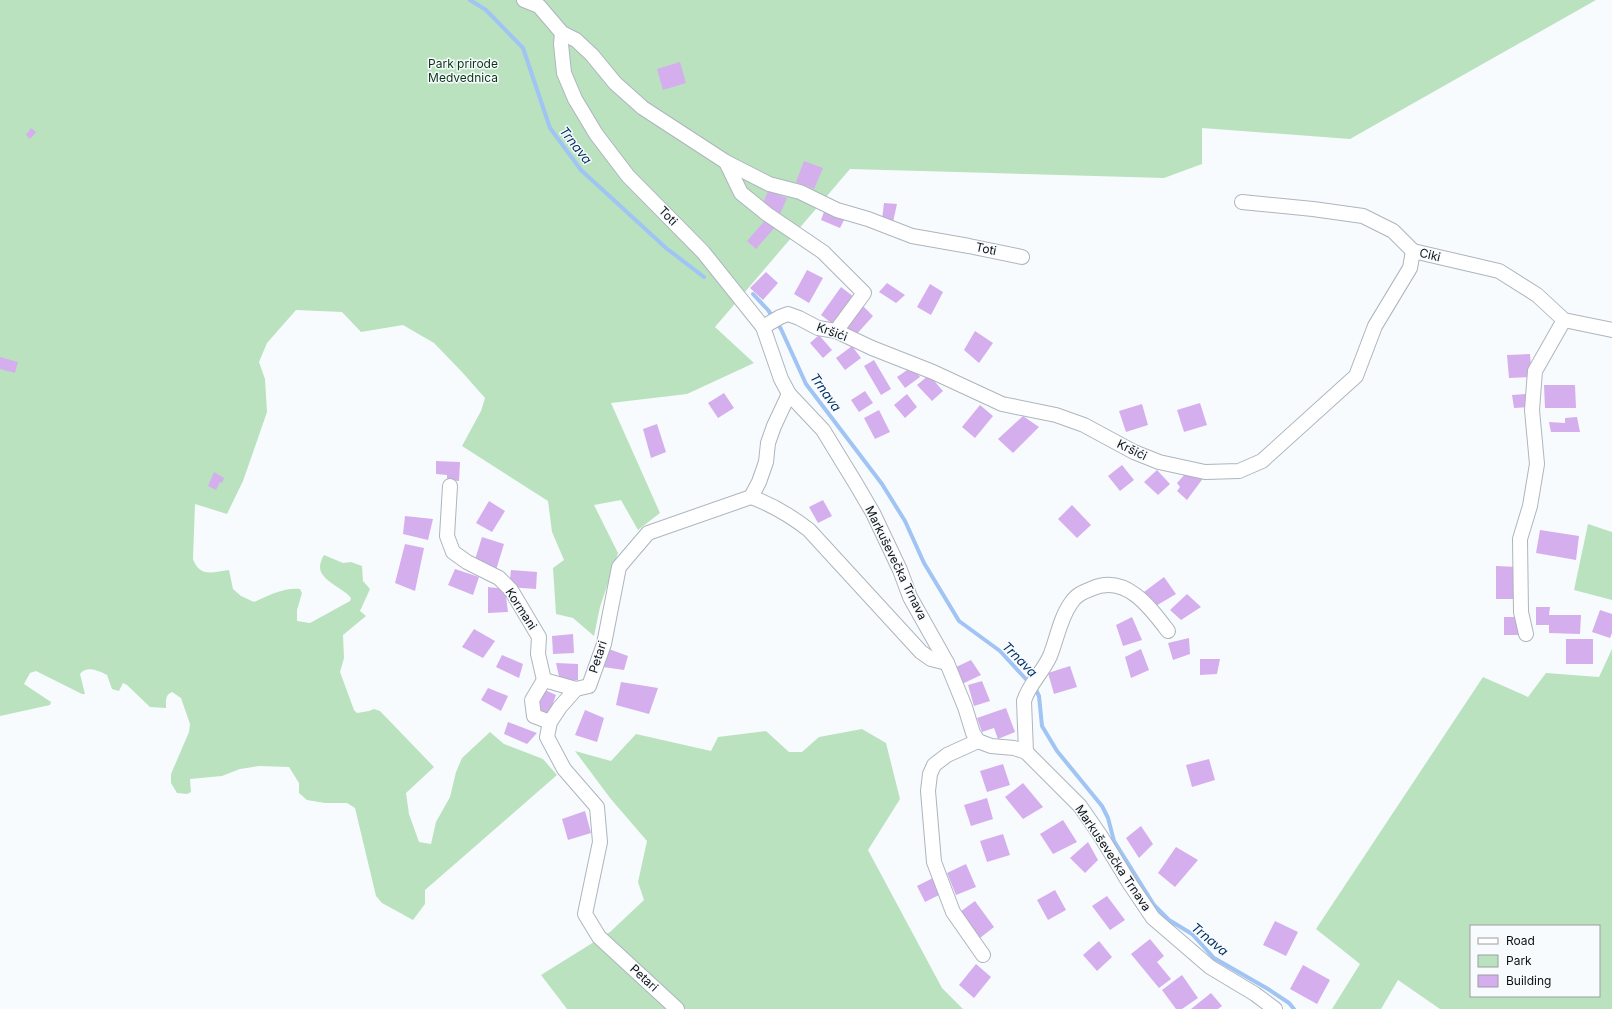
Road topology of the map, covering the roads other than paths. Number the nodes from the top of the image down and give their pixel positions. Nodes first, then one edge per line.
1 (524, 0) edge
2 (562, 33) junction
3 (726, 162) junction
4 (1242, 202) dead end
5 (1413, 251) junction
6 (1022, 257) dead end
7 (1564, 320) junction
8 (771, 322) junction
9 (1612, 330) edge
10 (836, 331) junction
11 (790, 394) junction
12 (450, 486) dead end
13 (751, 497) junction
14 (1168, 631) dead end
15 (1526, 634) dead end
16 (948, 663) junction
17 (544, 680) junction
18 (576, 689) junction
19 (550, 722) junction
20 (978, 741) junction
21 (1026, 752) junction
22 (983, 955) dead end
23 (677, 1009) edge
24 (1275, 1009) edge

1 - 2 street, Toti
2 - 3 street, Toti
2 - 8 street, Toti
3 - 6 street, Toti
3 - 10 street
4 - 5 street, Ciki
5 - 7 street, Ciki
5 - 10 street, Kršići
7 - 9 street
7 - 15 street
8 - 10 street, Kršići
8 - 11 street, Toti
11 - 13 street
11 - 16 street, Markuševečka Trnava
12 - 17 street, Kormani
13 - 16 street
13 - 18 street, Petari
14 - 21 street
16 - 20 street, Markuševečka Trnava
17 - 18 street
17 - 19 street
18 - 19 street, Petari
19 - 23 street, Petari
20 - 21 street
20 - 22 street
21 - 24 street, Markuševečka Trnava

